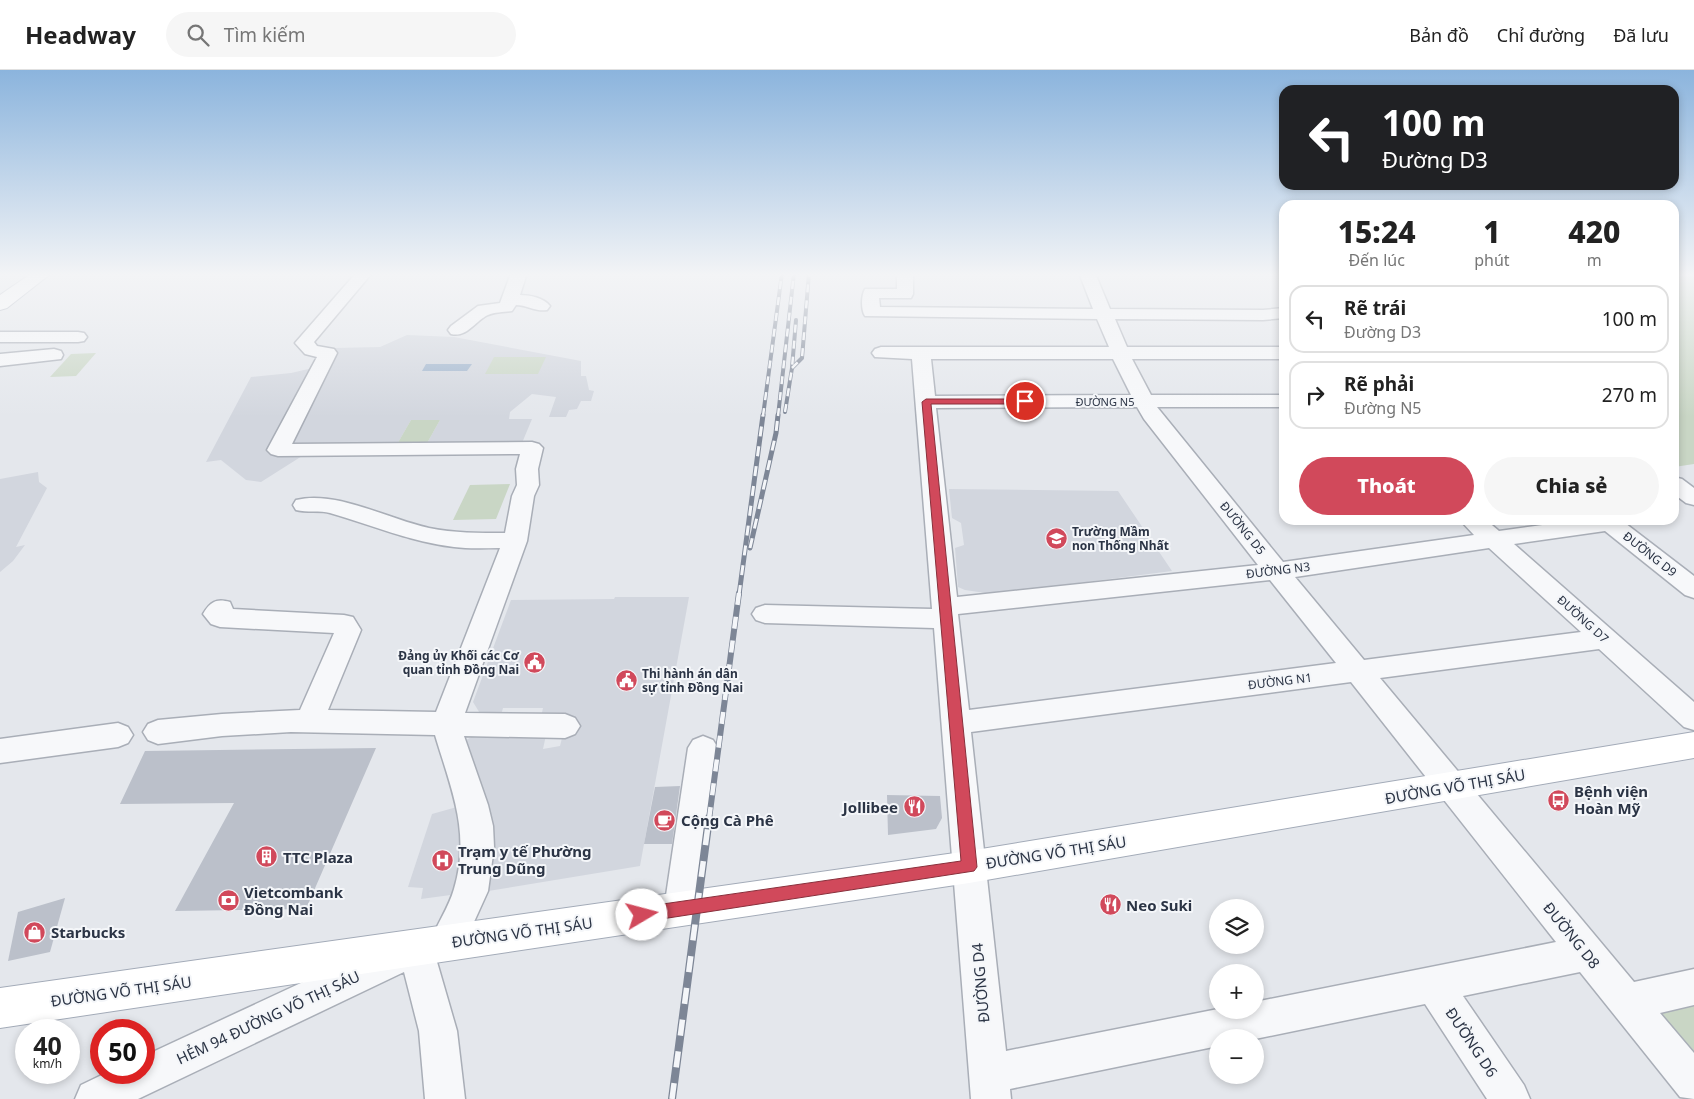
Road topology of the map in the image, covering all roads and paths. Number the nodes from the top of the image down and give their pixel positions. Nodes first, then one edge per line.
1 (322, 321) edge
2 (468, 321) edge
3 (1107, 321) edge
4 (457, 330) dead end
5 (0, 337) edge
6 (78, 337) dead end
7 (881, 353) dead end
8 (921, 353) junction
9 (1279, 353) edge
10 (1120, 354) junction
11 (54, 355) dead end
12 (0, 360) edge
13 (1143, 401) junction
14 (1279, 401) edge
15 (926, 402) junction
16 (1679, 488) edge
17 (1694, 498) edge
18 (1679, 501) edge
19 (304, 504) dead end
20 (1478, 525) edge
21 (1584, 525) edge
22 (1613, 525) edge
23 (1495, 540) junction
24 (515, 541) junction
25 (1278, 571) junction
26 (1694, 589) edge
27 (221, 608) dead end
28 (946, 613) junction
29 (765, 614) dead end
30 (1605, 639) junction
31 (1358, 671) junction
32 (1694, 719) edge
33 (310, 720) junction
34 (956, 723) junction
35 (446, 725) junction
36 (565, 726) dead end
37 (158, 732) dead end
38 (118, 735) dead end
39 (1694, 745) edge
40 (703, 748) dead end
41 (0, 751) edge
42 (1451, 787) junction
43 (969, 867) junction
44 (681, 909) junction
45 (431, 945) junction
46 (1587, 953) junction
47 (1434, 984) junction
48 (1694, 987) edge
49 (1628, 1002) junction
50 (0, 1008) edge
51 (1694, 1083) edge
52 (990, 1086) edge
53 (95, 1099) edge
54 (445, 1099) edge
55 (1510, 1099) edge

1 - 24 street
2 - 4 street
3 - 10 street, ĐƯỜNG D5
5 - 6 street
7 - 8 street
8 - 10 street
8 - 15 street, ĐƯỜNG D4
9 - 10 street
10 - 13 street, ĐƯỜNG D5
11 - 12 street
13 - 14 street, ĐƯỜNG N5
13 - 15 street, ĐƯỜNG N5
13 - 25 street, ĐƯỜNG D5
15 - 28 street, ĐƯỜNG D4
16 - 17 street
17 - 18 street
19 - 24 street
20 - 23 street, ĐƯỜNG D7
21 - 23 street, ĐƯỜNG N3
22 - 26 street, ĐƯỜNG D9
23 - 25 street, ĐƯỜNG N3
23 - 30 street, ĐƯỜNG D7
24 - 35 street
25 - 28 street, ĐƯỜNG N3
25 - 31 street, ĐƯỜNG D5
27 - 33 street
28 - 29 street, ĐƯỜNG N3
28 - 34 street, ĐƯỜNG D4
30 - 31 street, ĐƯỜNG N1
30 - 32 street, ĐƯỜNG D7
31 - 34 street, ĐƯỜNG N1
31 - 42 street, ĐƯỜNG D5
33 - 35 street
33 - 37 street
34 - 43 street, ĐƯỜNG D4
35 - 36 street
35 - 45 street
38 - 41 street
39 - 42 main road, ĐƯỜNG VÕ THỊ SÁU
40 - 44 street
42 - 43 main road, ĐƯỜNG VÕ THỊ SÁU
42 - 46 street, ĐƯỜNG D8
43 - 44 main road, ĐƯỜNG VÕ THỊ SÁU
43 - 52 street, ĐƯỜNG D4
44 - 45 main road, ĐƯỜNG VÕ THỊ SÁU
45 - 50 main road, ĐƯỜNG VÕ THỊ SÁU
45 - 53 street, HẺM 94 ĐƯỜNG VÕ THỊ SÁU
45 - 54 street
46 - 47 street
46 - 49 street, ĐƯỜNG D8
47 - 52 street
47 - 55 street, ĐƯỜNG D6
48 - 49 street
49 - 51 street, ĐƯỜNG D8

